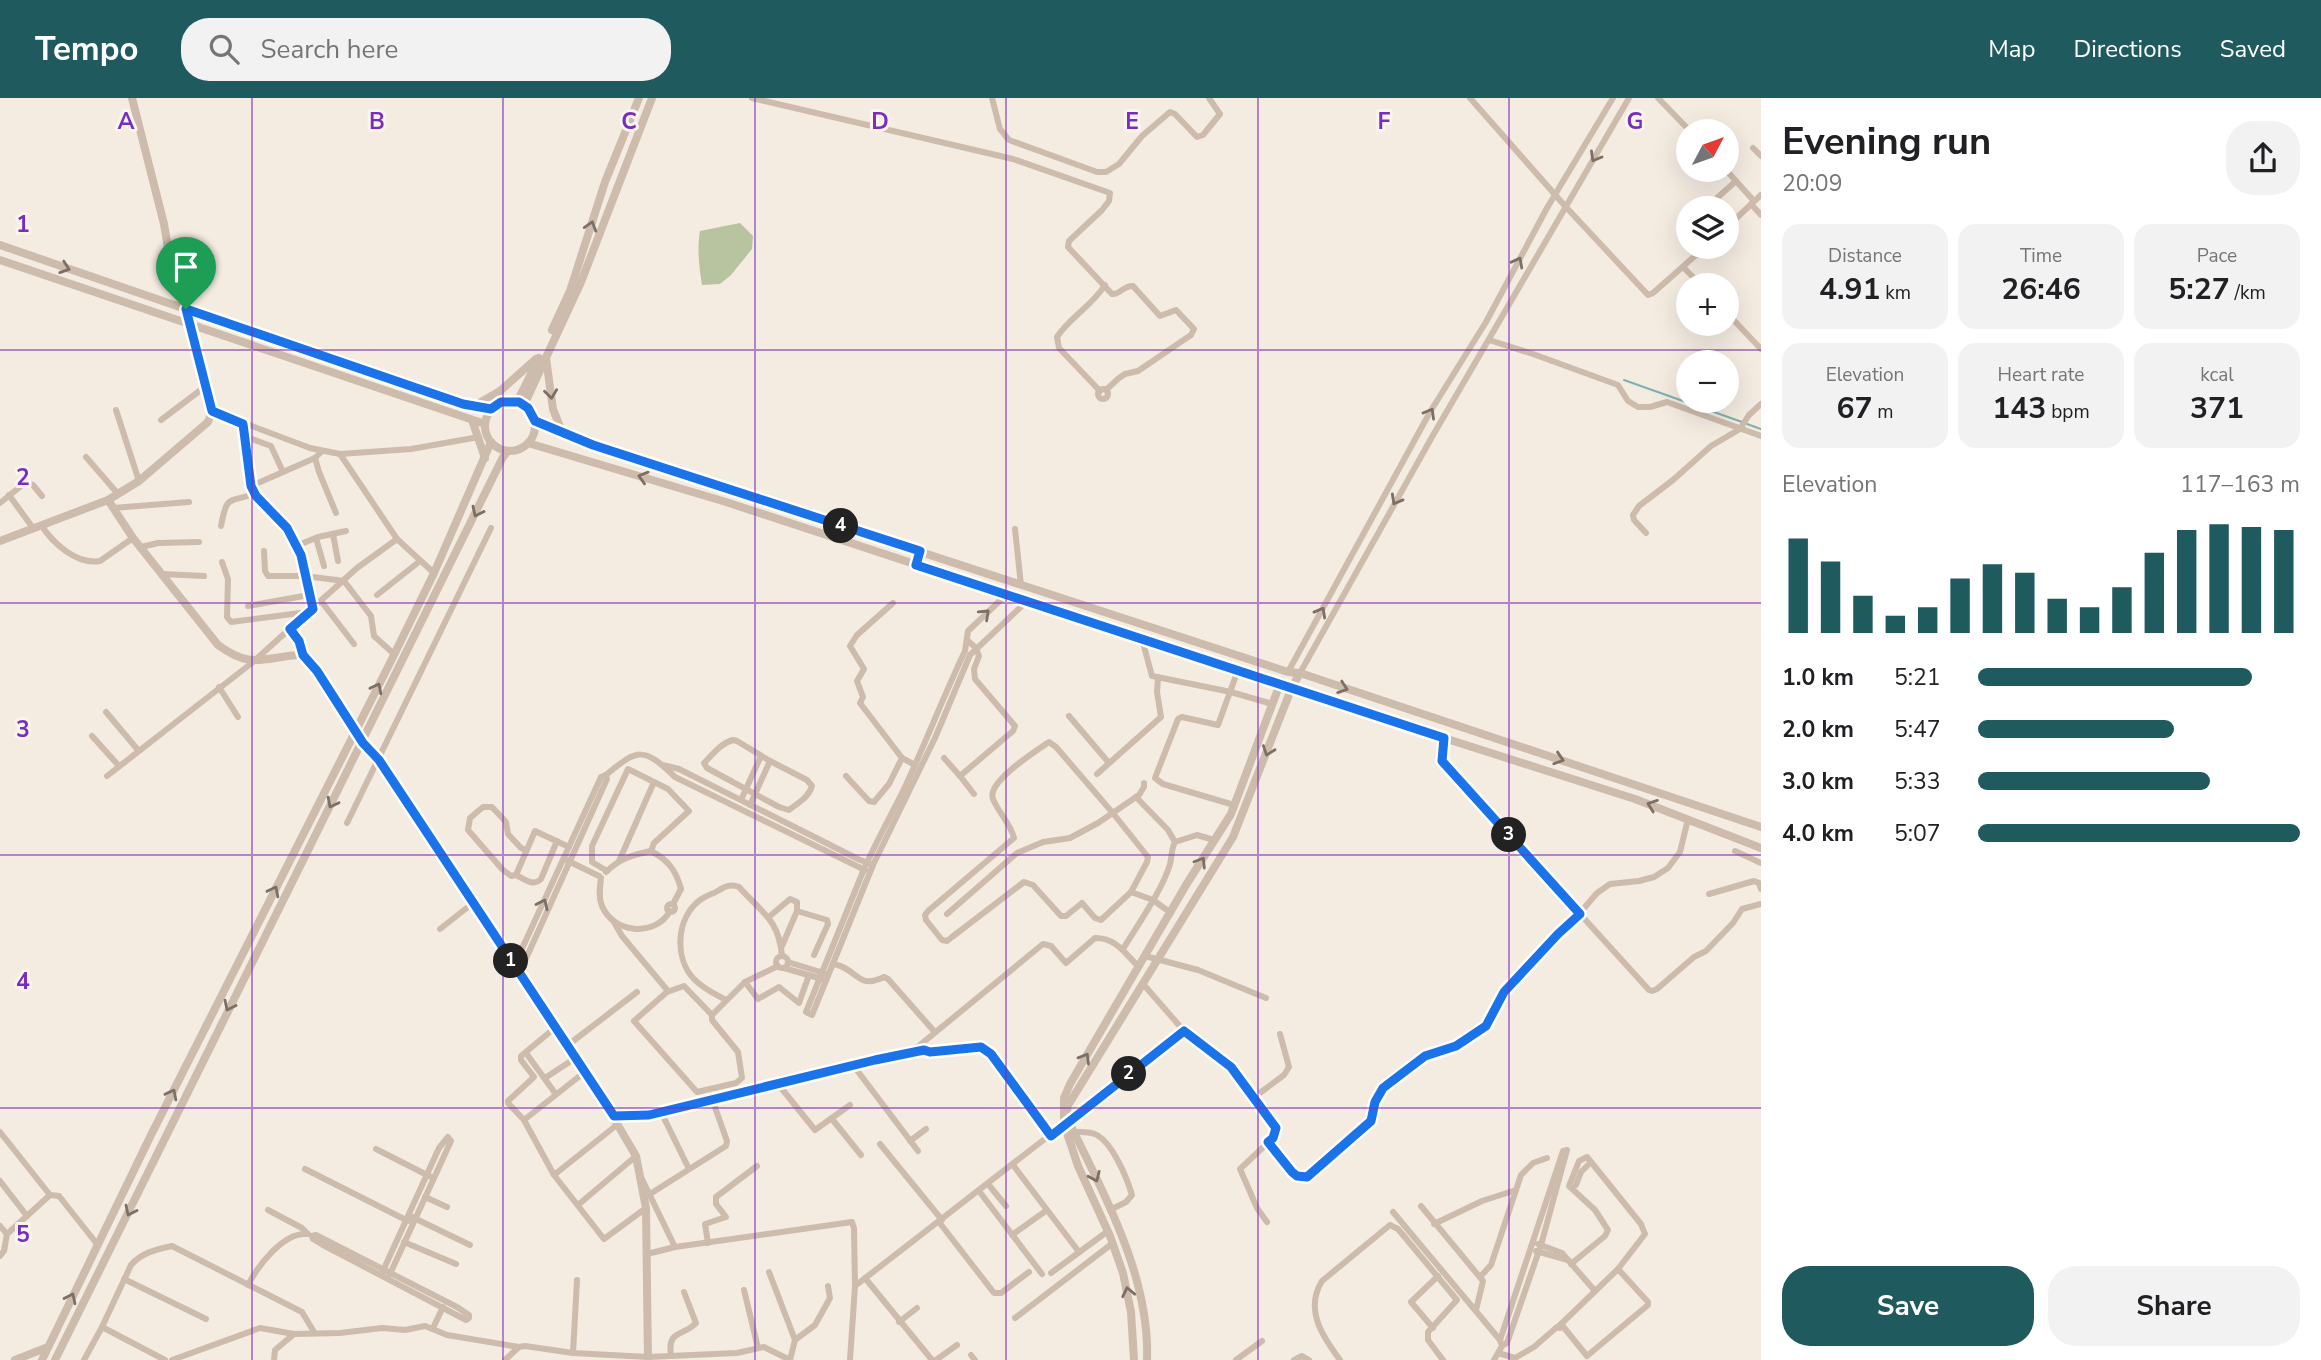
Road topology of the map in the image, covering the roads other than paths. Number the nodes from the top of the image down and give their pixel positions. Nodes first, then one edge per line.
1 (132, 98) edge
2 (639, 98) edge
3 (652, 98) edge
4 (751, 98) edge
5 (992, 98) edge
6 (1209, 98) edge
7 (1470, 98) edge
8 (1613, 98) edge
9 (1629, 98) edge
10 (1658, 98) edge
11 (1678, 119) edge
12 (1753, 148) dead end
13 (1761, 156) edge
14 (1735, 182) edge
15 (1737, 182) edge
16 (1555, 194) junction
17 (1761, 195) edge
18 (1719, 196) edge
19 (1752, 202) junction
20 (1566, 206) junction
21 (1761, 215) edge
22 (1739, 216) edge
23 (0, 245) edge
24 (1692, 259) edge
25 (0, 260) edge
26 (1683, 267) junction
27 (1689, 273) edge
28 (1105, 285) junction
29 (186, 309) junction
30 (190, 325) junction
31 (1739, 325) edge
32 (1761, 332) edge
33 (1490, 338) junction
34 (1752, 338) junction
35 (1761, 349) edge
36 (543, 355) junction
37 (206, 386) junction
38 (520, 403) junction
39 (1761, 404) edge
40 (474, 406) junction
41 (491, 409) junction
42 (116, 410) dead end
43 (212, 411) junction
44 (161, 420) dead end
45 (472, 420) junction
46 (535, 421) junction
47 (243, 424) junction
48 (485, 424) junction
49 (1743, 424) junction
50 (562, 432) junction
51 (244, 436) junction
52 (1761, 436) edge
53 (479, 437) junction
54 (491, 442) junction
55 (528, 443) junction
56 (508, 451) junction
57 (321, 452) junction
58 (340, 454) junction
59 (86, 457) dead end
60 (315, 458) junction
61 (485, 458) junction
62 (283, 472) junction
63 (139, 481) junction
64 (251, 486) junction
65 (118, 494) junction
66 (254, 494) junction
67 (9, 495) junction
68 (41, 496) dead end
69 (189, 502) dead end
70 (0, 503) edge
71 (111, 504) junction
72 (336, 513) dead end
73 (221, 526) dead end
74 (37, 527) junction
75 (491, 528) dead end
76 (1016, 529) dead end
77 (346, 531) dead end
78 (1646, 533) dead end
79 (333, 534) junction
80 (133, 538) junction
81 (316, 538) junction
82 (397, 539) junction
83 (0, 541) edge
84 (199, 542) dead end
85 (296, 546) junction
86 (141, 547) junction
87 (264, 551) dead end
88 (920, 551) junction
89 (338, 561) dead end
90 (420, 561) junction
91 (222, 562) dead end
92 (916, 565) junction
93 (324, 566) dead end
94 (162, 573) junction
95 (434, 573) junction
96 (204, 576) dead end
97 (305, 576) junction
98 (344, 581) junction
99 (1021, 586) junction
100 (309, 594) junction
101 (1007, 594) junction
102 (377, 595) dead end
103 (321, 601) junction
104 (1027, 601) junction
105 (893, 603) dead end
106 (248, 606) dead end
107 (312, 610) junction
108 (290, 629) junction
109 (1142, 639) junction
110 (967, 640) junction
111 (354, 644) dead end
112 (976, 648) junction
113 (394, 654) junction
114 (303, 655) junction
115 (253, 662) junction
116 (1238, 670) junction
117 (1288, 672) junction
118 (1300, 673) junction
119 (1158, 677) junction
120 (1280, 684) junction
121 (219, 687) junction
122 (1292, 687) junction
123 (1231, 692) junction
124 (1272, 704) junction
125 (106, 712) dead end
126 (1069, 716) dead end
127 (237, 717) dead end
128 (355, 731) junction
129 (92, 736) dead end
130 (1444, 738) junction
131 (363, 743) junction
132 (138, 750) junction
133 (761, 756) junction
134 (902, 758) junction
135 (944, 758) dead end
136 (379, 760) junction
137 (770, 761) junction
138 (1109, 763) junction
139 (663, 765) junction
140 (915, 765) junction
141 (119, 766) junction
142 (899, 766) junction
143 (911, 773) junction
144 (1097, 774) dead end
145 (606, 775) junction
146 (107, 776) dead end
147 (846, 776) dead end
148 (960, 776) junction
149 (654, 782) junction
150 (910, 783) junction
151 (1144, 783) dead end
152 (746, 789) junction
153 (755, 794) junction
154 (974, 794) dead end
155 (1136, 797) junction
156 (741, 800) junction
157 (750, 804) junction
158 (1234, 805) junction
159 (1112, 812) junction
160 (1689, 819) junction
161 (347, 823) dead end
162 (1761, 827) edge
163 (1214, 840) junction
164 (557, 841) junction
165 (1175, 842) junction
166 (569, 847) junction
167 (1761, 848) edge
168 (526, 850) junction
169 (651, 851) junction
170 (1735, 851) dead end
171 (568, 859) junction
172 (619, 861) junction
173 (1761, 863) edge
174 (868, 867) junction
175 (603, 874) junction
176 (516, 875) junction
177 (1761, 889) edge
178 (1131, 892) junction
179 (1709, 894) dead end
180 (1153, 900) junction
181 (472, 903) junction
182 (1761, 904) edge
183 (673, 908) junction
184 (797, 911) junction
185 (1171, 913) junction
186 (947, 914) dead end
187 (1580, 914) junction
188 (688, 916) junction
189 (770, 916) junction
190 (614, 922) junction
191 (440, 929) dead end
192 (782, 947) junction
193 (1124, 949) junction
194 (814, 955) dead end
195 (782, 956) junction
196 (1145, 956) junction
197 (1159, 960) junction
198 (834, 964) junction
199 (783, 965) junction
200 (1139, 967) junction
201 (517, 970) junction
202 (809, 975) junction
203 (825, 977) junction
204 (745, 982) junction
205 (1144, 985) junction
206 (638, 992) dead end
207 (667, 992) junction
208 (1266, 998) dead end
209 (726, 1000) junction
210 (712, 1015) junction
211 (556, 1027) junction
212 (933, 1030) dead end
213 (1184, 1031) junction
214 (1280, 1034) dead end
215 (568, 1045) junction
216 (526, 1053) junction
217 (909, 1054) junction
218 (577, 1057) junction
219 (852, 1065) junction
220 (586, 1071) junction
221 (545, 1078) junction
222 (778, 1084) junction
223 (555, 1093) junction
224 (1253, 1098) junction
225 (712, 1099) junction
226 (850, 1105) dead end
227 (661, 1112) junction
228 (832, 1119) junction
229 (616, 1120) junction
230 (524, 1121) junction
231 (1067, 1123) junction
232 (926, 1129) dead end
233 (0, 1132) edge
234 (1074, 1132) junction
235 (1051, 1136) junction
236 (911, 1141) junction
237 (1268, 1142) junction
238 (880, 1144) dead end
239 (376, 1149) dead end
240 (918, 1151) dead end
241 (861, 1155) dead end
242 (636, 1156) junction
243 (1547, 1158) dead end
244 (1591, 1162) junction
245 (1013, 1165) junction
246 (757, 1166) dead end
247 (305, 1169) dead end
248 (689, 1169) junction
249 (554, 1175) junction
250 (431, 1177) junction
251 (641, 1177) junction
252 (0, 1181) edge
253 (988, 1184) junction
254 (1576, 1185) dead end
255 (1516, 1190) junction
256 (979, 1191) junction
257 (650, 1194) junction
258 (50, 1195) junction
259 (425, 1197) junction
260 (578, 1205) junction
261 (1006, 1206) dead end
262 (1421, 1206) dead end
263 (447, 1207) dead end
264 (646, 1208) junction
265 (268, 1210) dead end
266 (1047, 1210) junction
267 (1110, 1210) junction
268 (1393, 1212) dead end
269 (27, 1216) junction
270 (411, 1219) junction
271 (940, 1221) junction
272 (1267, 1222) dead end
273 (1434, 1224) junction
274 (107, 1225) junction
275 (0, 1226) edge
276 (120, 1231) junction
277 (1108, 1231) junction
278 (8, 1234) junction
279 (309, 1235) junction
280 (1012, 1235) junction
281 (404, 1242) junction
282 (708, 1243) junction
283 (1113, 1243) junction
284 (97, 1244) junction
285 (470, 1245) dead end
286 (1531, 1246) junction
287 (675, 1247) junction
288 (1539, 1249) junction
289 (1079, 1252) junction
290 (647, 1254) junction
291 (0, 1256) edge
292 (1569, 1262) junction
293 (456, 1264) dead end
294 (1618, 1269) junction
295 (769, 1272) dead end
296 (1029, 1272) dead end
297 (1051, 1273) dead end
298 (386, 1274) junction
299 (1042, 1274) dead end
300 (1438, 1276) junction
301 (865, 1278) junction
302 (1480, 1278) junction
303 (124, 1279) junction
304 (577, 1280) dead end
305 (248, 1284) junction
306 (828, 1286) dead end
307 (855, 1286) junction
308 (744, 1290) dead end
309 (1595, 1291) junction
310 (684, 1292) dead end
311 (443, 1307) junction
312 (917, 1308) dead end
313 (1476, 1310) junction
314 (1015, 1318) dead end
315 (206, 1319) dead end
316 (900, 1322) junction
317 (1560, 1325) junction
318 (102, 1327) junction
319 (433, 1328) junction
320 (1433, 1328) junction
321 (314, 1332) junction
322 (294, 1334) junction
323 (795, 1340) junction
324 (1262, 1340) dead end
325 (957, 1345) dead end
326 (48, 1346) junction
327 (1500, 1346) junction
328 (519, 1347) junction
329 (758, 1348) junction
330 (573, 1353) junction
331 (671, 1356) junction
332 (722, 1357) edge
333 (648, 1359) edge
334 (787, 1359) edge
335 (15, 1360) edge
336 (42, 1360) edge
337 (55, 1360) edge
338 (84, 1360) edge
339 (165, 1360) edge
340 (172, 1360) edge
341 (274, 1360) edge
342 (505, 1360) edge
343 (850, 1360) edge
344 (934, 1360) edge
345 (1134, 1360) edge
346 (1147, 1360) edge
347 (1237, 1360) edge
348 (1294, 1360) edge
349 (1309, 1360) edge
350 (1340, 1360) edge
351 (1443, 1360) edge
352 (1494, 1360) edge
353 (1585, 1360) edge

1 - 29 street
36 -> 2 street
3 - 36 street
4 - 28 street
5 - 6 street
7 - 16 street
8 - 16 street
9 -> 20 street
10 - 11 street
12 - 13 street
14 - 18 street
15 - 19 street
16 - 20 street
117 -> 16 street
17 - 19 street
19 - 21 street
19 - 22 street
20 - 26 street
20 - 33 street
23 -> 29 street
24 - 26 street
25 - 30 street
26 - 27 street
28 - 28 street
29 - 30 street
29 - 40 street
30 - 37 street
30 - 45 street
31 - 34 street
32 - 34 street
33 - 49 street
33 -> 118 street
34 - 35 street
36 - 38 street
36 - 40 street
36 -> 50 street
37 - 43 street
37 - 44 street
38 - 41 street
38 - 46 street
39 - 49 street
40 - 41 street
41 - 48 street
42 - 63 street
43 - 47 street
43 - 63 street
45 - 48 street
45 - 53 street
46 - 50 street
46 - 55 street
47 - 51 street
47 - 57 street
48 - 54 street
49 - 52 street
49 - 78 street
50 - 88 street
51 - 62 street
51 - 64 street
53 - 58 street
53 - 61 street
54 - 56 street
54 - 61 street
55 - 56 street
92 -> 55 street
56 -> 131 street
57 - 58 street
57 - 60 street
58 - 82 street
59 - 65 street
60 - 62 street
60 - 72 street
61 - 95 street
62 - 64 street
63 - 65 street
64 - 66 street
65 - 71 street
66 - 73 street
66 - 85 street
67 - 68 street
67 - 70 street
67 - 74 street
69 - 71 street
71 - 74 street
71 - 80 street
74 - 80 street
74 - 83 street
75 - 136 street
76 - 99 street
77 - 79 street
79 - 81 street
79 - 89 street
80 - 86 street
81 - 85 street
81 - 93 street
82 - 90 street
82 - 98 street
84 - 86 street
85 - 97 street
86 - 94 street
87 - 97 street
88 - 92 street
88 - 99 street
90 - 95 street
90 - 102 street
91 - 107 street
92 - 101 street
94 - 96 street
94 - 115 street
95 - 113 street
97 - 98 street
97 - 100 street
98 - 103 street
98 - 113 street
99 - 117 street
100 - 106 street
100 - 107 street
101 - 104 street
110 -> 101 street
103 - 107 street
103 - 111 street
104 - 109 street
104 - 112 street
105 - 134 street
107 - 108 street
108 - 114 street
108 - 115 street
109 - 116 street
109 - 119 street
110 - 112 street
110 - 140 street
112 - 148 street
112 - 150 street
128 -> 113 street
114 - 115 street
114 - 128 street
115 - 121 street
116 - 120 street
116 - 123 street
117 - 118 street
117 - 120 street
118 - 122 street
118 -> 162 street
119 - 123 street
119 - 138 street
120 - 122 street
120 - 124 street
121 - 127 street
121 - 132 street
122 - 130 street
122 -> 197 street
123 - 124 street
123 - 158 street
124 - 158 street
125 - 132 street
126 - 138 street
128 - 131 street
274 -> 128 street
129 - 141 street
160 -> 130 street
130 - 187 street
131 - 136 street
131 -> 276 street
132 - 141 street
133 - 137 street
133 - 152 street
133 - 152 street
134 - 140 street
134 - 142 street
135 - 148 street
136 - 161 street
136 - 181 street
137 - 153 street
137 - 153 street
138 - 144 street
139 - 145 street
139 - 156 street
139 - 174 street
140 - 143 street
141 - 146 street
142 - 143 street
142 - 147 street
143 - 150 street
145 - 166 street
145 - 171 street
148 - 154 street
149 - 169 street
149 - 172 street
149 - 175 street
150 - 174 street
151 - 155 street
152 - 153 street
152 - 156 street
153 - 157 street
155 - 159 street
155 - 165 street
156 - 157 street
157 - 174 street
158 - 163 street
159 - 178 street
159 - 178 street
159 - 186 street
160 - 167 street
160 - 187 street
163 - 165 street
185 -> 163 street
164 - 166 street
164 - 168 street
164 - 176 street
165 - 180 street
166 - 171 street
168 - 176 street
168 - 176 street
169 - 172 street
169 - 183 street
170 - 173 street
171 - 175 street
171 - 201 street
172 - 175 street
174 - 198 street
174 - 203 street
175 - 190 street
177 - 179 street
178 - 180 street
180 - 185 street
180 - 193 street
181 - 191 street
181 - 201 street
182 - 187 street
183 - 188 street
183 - 190 street
184 - 189 street
184 - 192 street
184 - 194 street
185 - 196 street
187 - 237 street
188 - 189 street
188 - 209 street
189 - 192 street
190 - 207 street
192 - 195 street
193 - 200 street
193 - 217 street
195 - 199 street
195 - 199 street
196 - 197 street
196 - 200 street
197 - 205 street
197 - 208 street
198 - 203 street
198 - 212 street
199 - 202 street
199 - 203 street
199 - 204 street
231 -> 200 street
201 - 211 street
202 - 203 street
202 - 204 street
203 - 203 street
204 - 209 street
205 - 213 street
205 - 231 street
206 - 215 street
207 - 210 street
207 - 210 street
209 - 210 street
211 - 215 street
211 - 216 street
213 - 224 street
213 - 231 street
214 - 224 street
215 - 218 street
216 - 221 street
216 - 230 street
217 - 219 street
217 - 235 street
218 - 220 street
218 - 221 street
219 - 222 street
219 - 236 street
220 - 223 street
220 - 229 street
221 - 223 street
222 - 225 street
222 - 228 street
223 - 230 street
224 - 237 street
225 - 227 street
225 - 248 street
226 - 228 street
227 - 229 street
227 - 248 street
228 - 241 street
229 - 242 street
229 - 249 street
230 - 249 street
231 - 234 street
231 - 235 street
231 - 277 street
232 - 236 street
233 - 258 street
234 -> 267 street
234 - 267 street
235 - 245 street
236 - 240 street
237 - 272 street
238 - 271 street
239 - 250 street
242 - 251 street
242 - 260 street
243 - 255 street
244 - 254 street
244 - 292 street
244 - 294 street
245 - 253 street
245 - 266 street
246 - 282 street
247 - 270 street
248 - 257 street
249 - 260 street
250 - 250 street
250 - 259 street
250 - 270 street
251 - 257 street
251 - 264 street
252 - 269 street
253 - 256 street
253 - 261 street
255 - 273 street
255 - 302 street
256 - 271 street
256 - 280 street
257 - 287 street
258 - 269 street
258 - 284 street
259 - 263 street
259 - 270 street
260 - 264 street
262 - 273 street
264 - 290 street
265 - 279 street
266 - 280 street
266 - 289 street
267 - 346 street
268 - 313 street
269 - 278 street
270 - 281 street
270 - 285 street
270 - 298 street
271 - 296 street
271 - 301 street
273 - 302 street
274 - 276 street
274 - 284 street
275 - 278 street
276 - 337 street
277 - 283 street
277 - 289 street
278 - 291 street
279 - 298 street
279 - 305 street
280 - 299 street
281 - 293 street
281 - 298 street
282 - 287 street
282 - 307 street
283 - 314 street
345 -> 283 street
326 -> 284 street
286 - 288 street
286 - 288 street
286 - 327 street
287 - 290 street
288 - 292 street
288 - 327 street
289 - 297 street
290 - 333 street
292 - 309 street
294 - 309 street
294 - 317 street
295 - 323 street
298 - 311 street
298 - 311 street
300 - 320 street
300 - 320 street
300 - 350 street
301 - 307 street
301 - 316 street
302 - 313 street
303 - 305 street
303 - 315 street
303 - 318 street
304 - 330 street
305 - 321 street
306 - 323 street
307 - 343 street
308 - 329 street
309 - 317 street
310 - 331 street
311 - 319 street
312 - 316 street
313 - 327 street
316 - 344 street
317 - 327 street
317 - 353 street
318 - 338 street
318 - 339 street
319 - 321 street
319 - 328 street
320 - 351 street
321 - 322 street
322 - 340 street
322 - 341 street
323 - 334 street
324 - 347 street
325 - 344 street
326 - 335 street
326 - 336 street
327 - 352 street
328 - 330 street
328 - 342 street
329 - 332 street
329 - 334 street
330 - 333 street
331 - 332 street
331 - 333 street
348 - 349 street

